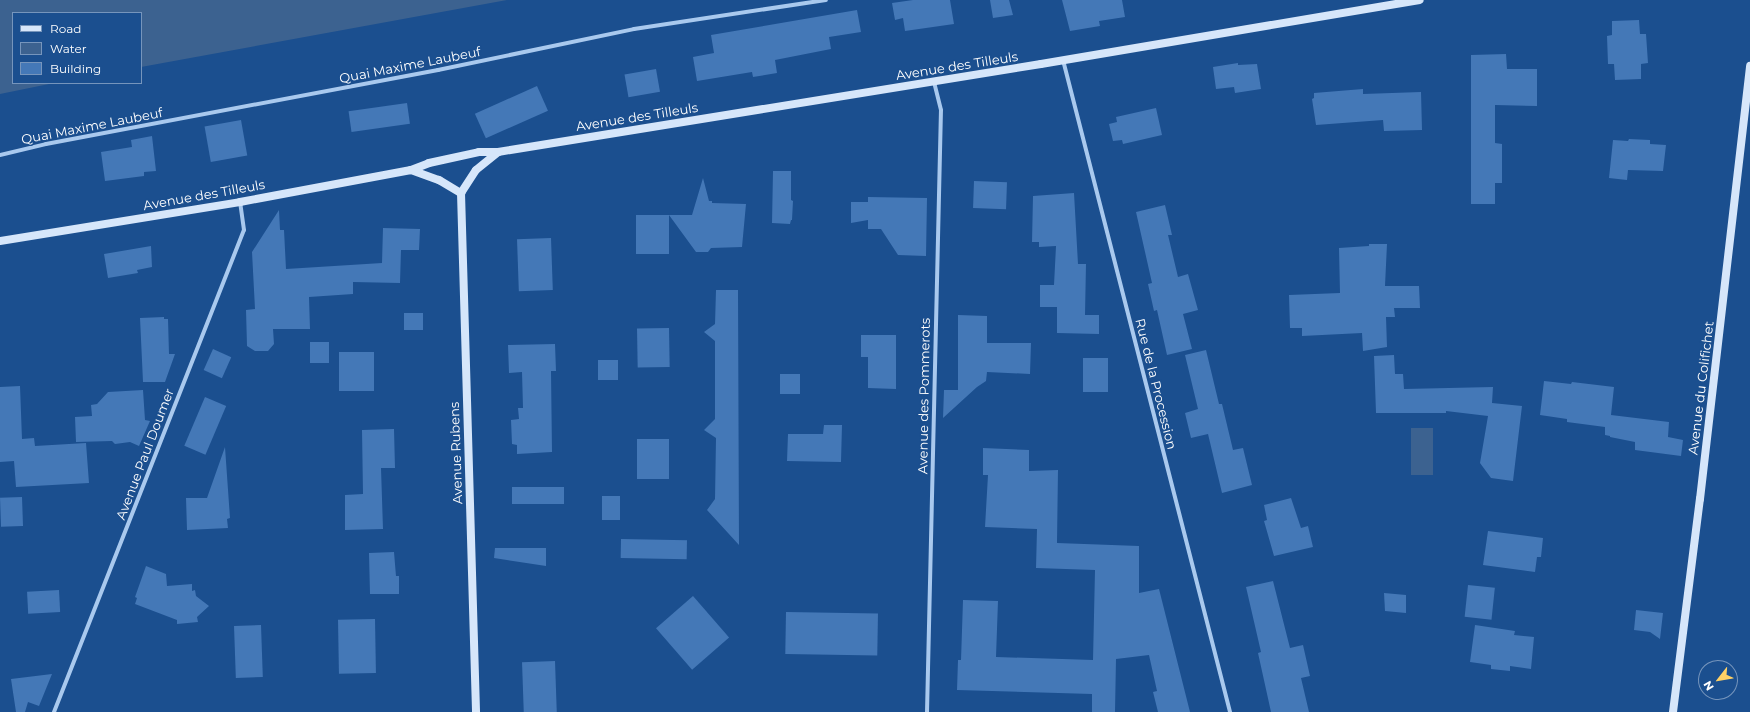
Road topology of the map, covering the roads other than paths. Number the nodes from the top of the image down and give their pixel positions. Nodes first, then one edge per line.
1 (826, 0) edge
2 (1420, 0) edge
3 (1063, 60) junction
4 (1750, 66) edge
5 (934, 82) junction
6 (498, 152) junction
7 (0, 155) edge
8 (410, 170) junction
9 (461, 193) junction
10 (240, 202) junction
11 (0, 241) edge
12 (54, 712) edge
13 (476, 712) edge
14 (927, 712) edge
15 (1230, 712) edge
16 (1673, 712) edge

1 - 7 street, Quai Maxime Laubeuf
2 - 3 main road, Avenue des Tilleuls
3 - 5 main road, Avenue des Tilleuls
3 - 15 street, Rue de la Procession
4 - 16 main road, Avenue du Colifichet
5 - 6 main road, Avenue des Tilleuls
5 - 14 street, Avenue des Pommerots
6 - 8 main road, Avenue des Tilleuls
6 - 9 main road
8 - 9 main road, Avenue des Tilleuls
8 - 10 main road, Avenue des Tilleuls
9 - 13 main road, Avenue Rubens
10 - 11 main road, Avenue des Tilleuls
10 - 12 street, Avenue Paul Doumer

